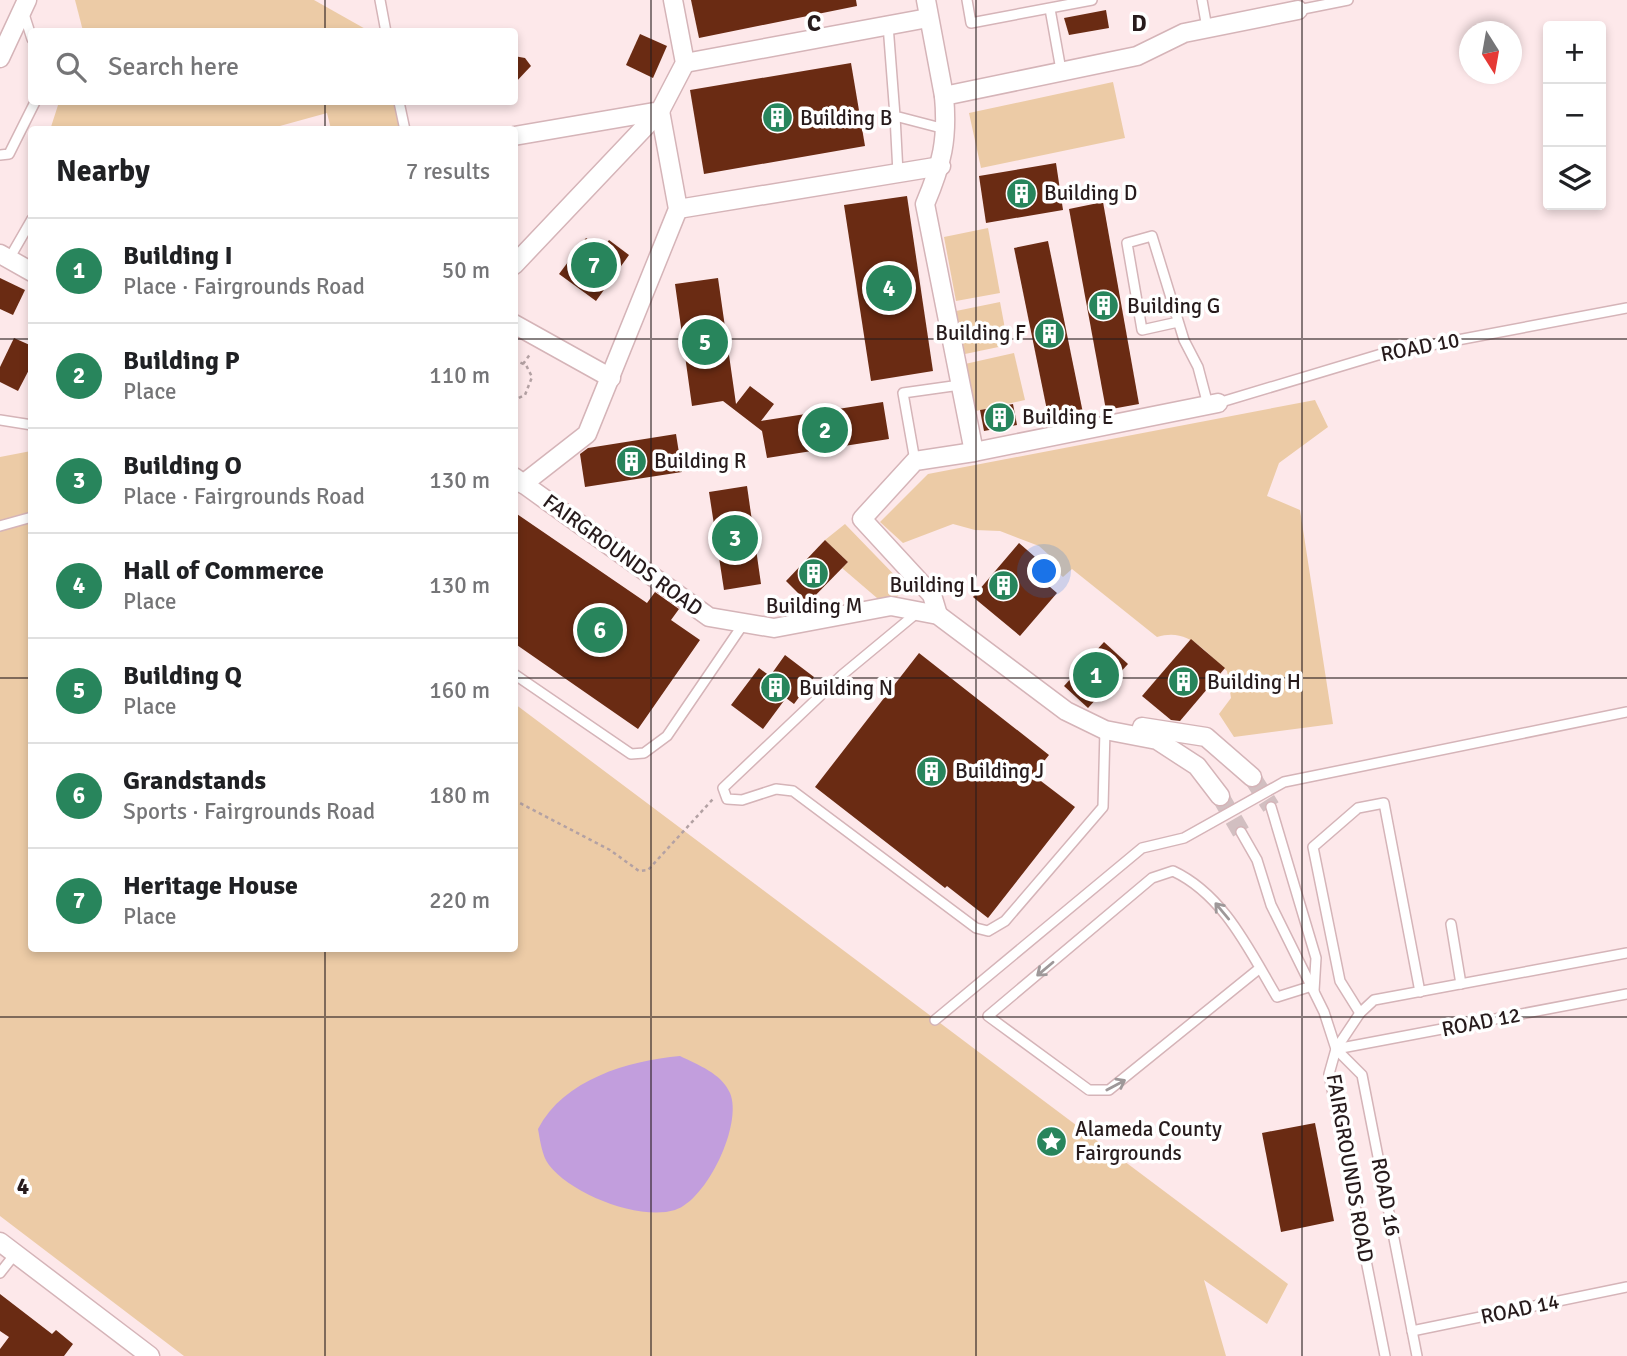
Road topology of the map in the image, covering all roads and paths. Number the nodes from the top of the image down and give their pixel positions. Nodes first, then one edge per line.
1 (380, 0) edge
2 (673, 0) edge
3 (967, 0) edge
4 (1092, 0) edge
5 (1202, 0) edge
6 (1348, 0) edge
7 (25, 4) edge
8 (927, 9) edge
9 (1050, 9) junction
10 (1298, 10) joint
11 (888, 24) junction
12 (30, 28) edge
13 (385, 28) edge
14 (1207, 28) junction
15 (0, 58) edge
16 (685, 63) junction
17 (1061, 70) junction
18 (944, 96) junction
19 (34, 105) edge
20 (400, 105) edge
21 (660, 111) junction
22 (895, 116) junction
23 (404, 126) edge
24 (947, 130) junction
25 (518, 135) edge
26 (0, 155) edge
27 (941, 166) junction
28 (898, 173) junction
29 (678, 209) junction
30 (28, 224) edge
31 (5, 256) edge
32 (518, 261) edge
33 (28, 270) edge
34 (1627, 309) edge
35 (1178, 322) junction
36 (518, 326) edge
37 (518, 362) edge
38 (611, 378) junction
39 (960, 385) junction
40 (518, 398) edge
41 (1213, 404) junction
42 (0, 420) edge
43 (28, 424) edge
44 (974, 452) junction
45 (915, 461) junction
46 (519, 480) edge
47 (28, 518) edge
48 (0, 526) edge
49 (919, 612) junction
50 (938, 615) junction
51 (744, 623) junction
52 (518, 677) edge
53 (1627, 712) edge
54 (1105, 730) junction
55 (1252, 777) tunnel mouth
56 (723, 788) junction
57 (1220, 796) tunnel mouth
58 (518, 802) edge
59 (1271, 807) tunnel mouth
60 (1241, 832) tunnel mouth
61 (1451, 924) dead end
62 (1627, 953) edge
63 (1260, 968) junction
64 (1461, 984) junction
65 (1313, 990) junction
66 (1420, 992) junction
67 (1627, 994) edge
68 (1360, 1013) junction
69 (935, 1020) dead end
70 (1336, 1049) junction
71 (0, 1242) edge
72 (15, 1254) junction
73 (0, 1273) edge
74 (1627, 1287) edge
75 (1412, 1331) junction
76 (150, 1356) edge
77 (1385, 1356) edge
78 (1417, 1356) edge

1 - 13 lane
2 - 16 street
3 - 9 lane
4 - 9 lane
5 - 14 lane
6 - 10 lane
7 - 12 lane
7 - 15 street
8 - 11 street
8 - 18 street
9 - 17 lane
10 - 14 street
11 - 16 street
11 - 22 lane
14 - 17 street
16 - 21 street
17 - 18 street
18 - 24 street
19 - 26 lane
20 - 23 lane
21 - 25 street
21 - 29 street
21 - 32 street
22 - 24 lane
22 - 28 lane
24 - 27 street
27 - 28 street
27 - 39 street
28 - 29 street
29 - 38 street
30 - 31 lane
31 - 33 street
34 - 41 lane, ROAD 10
35 - 35 lane
35 - 41 lane
36 - 38 street
37 - 40 path
38 - 46 street
39 - 44 street
39 - 45 lane
41 - 44 street
42 - 43 lane
44 - 45 street
45 - 50 street
46 - 51 street, FAIRGROUNDS ROAD
47 - 48 lane
49 - 50 street, FAIRGROUNDS ROAD
49 - 51 street, FAIRGROUNDS ROAD
49 - 56 lane
50 - 54 street, FAIRGROUNDS ROAD
51 - 52 lane
53 - 69 lane
54 - 55 street
54 - 56 lane
54 - 57 street, FAIRGROUNDS ROAD
56 - 58 path
59 - 65 lane
60 - 65 lane, FAIRGROUNDS ROAD
61 - 64 lane
62 - 64 lane
63 -> 63 lane
63 - 65 lane
64 - 66 lane
65 - 70 lane, FAIRGROUNDS ROAD
66 - 68 lane
66 - 68 lane
67 - 70 lane, ROAD 12
68 - 70 lane
70 - 75 lane, ROAD 16
70 - 77 lane, FAIRGROUNDS ROAD
71 - 72 street
72 - 73 lane
72 - 76 street
74 - 75 lane, ROAD 14
75 - 78 lane, ROAD 16

